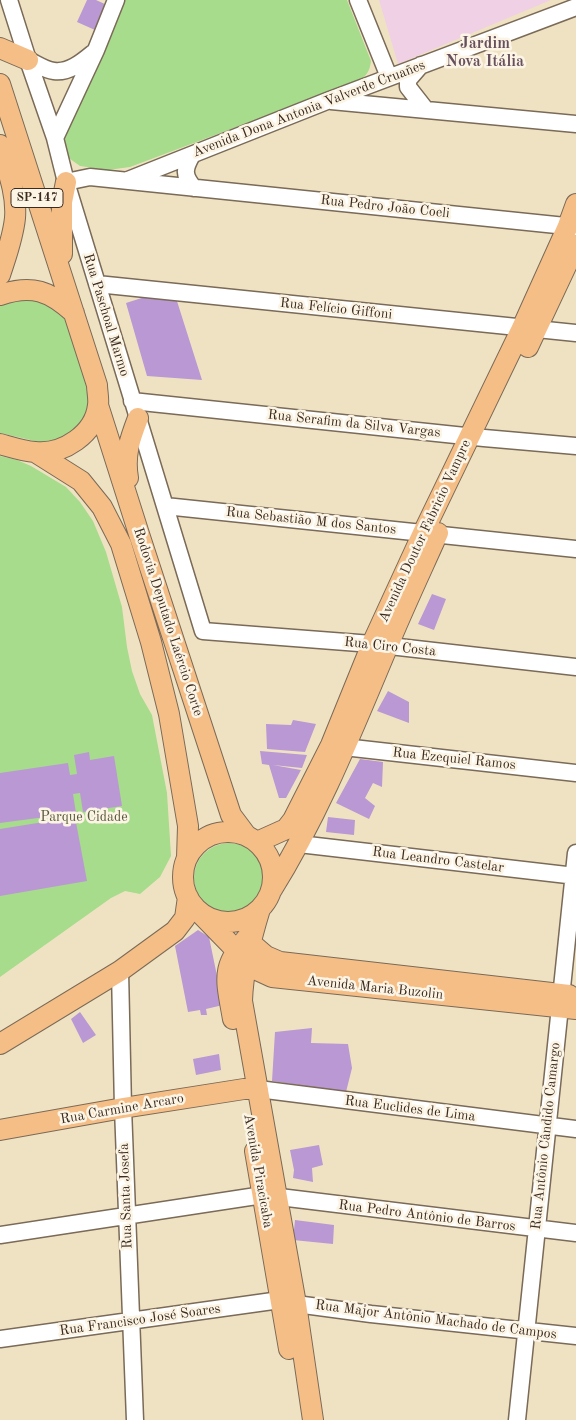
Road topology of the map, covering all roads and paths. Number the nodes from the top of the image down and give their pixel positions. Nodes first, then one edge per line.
1 (9, 0) edge
2 (116, 0) edge
3 (358, 0) edge
4 (576, 7) edge
5 (0, 48) edge
6 (96, 50) junction
7 (28, 60) junction
8 (420, 65) junction
9 (389, 77) junction
10 (0, 84) edge
11 (327, 100) junction
12 (426, 110) junction
13 (576, 124) edge
14 (55, 138) junction
15 (0, 145) edge
16 (192, 155) junction
17 (127, 181) junction
18 (66, 182) junction
19 (194, 188) junction
20 (576, 204) edge
21 (572, 227) edge
22 (576, 245) edge
23 (0, 275) edge
24 (62, 276) junction
25 (97, 284) junction
26 (0, 295) edge
27 (74, 313) junction
28 (529, 329) junction
29 (576, 333) edge
30 (98, 405) junction
31 (135, 409) junction
32 (476, 438) junction
33 (0, 444) edge
34 (576, 446) edge
35 (35, 452) junction
36 (165, 506) junction
37 (139, 534) junction
38 (430, 534) junction
39 (576, 549) edge
40 (203, 631) joint
41 (380, 645) junction
42 (576, 667) edge
43 (338, 746) junction
44 (576, 773) edge
45 (251, 839) junction
46 (299, 844) junction
47 (576, 853) edge
48 (187, 858) junction
49 (575, 876) edge
50 (271, 891) junction
51 (194, 905) junction
52 (260, 909) junction
53 (247, 947) junction
54 (120, 971) junction
55 (568, 1001) edge
56 (0, 1044) edge
57 (251, 1089) junction
58 (123, 1108) junction
59 (547, 1127) junction
60 (576, 1129) edge
61 (0, 1130) edge
62 (270, 1196) junction
63 (127, 1216) junction
64 (536, 1229) junction
65 (576, 1233) edge
66 (0, 1235) edge
67 (288, 1302) junction
68 (132, 1321) junction
69 (526, 1331) junction
70 (576, 1336) edge
71 (0, 1339) edge
72 (135, 1420) edge
73 (302, 1420) edge
74 (313, 1420) edge
75 (516, 1420) edge

1 - 7 street, Rua Paschoal Marmo
2 - 6 street
3 - 9 street
4 - 8 street, Avenida Dona Antonia Valverde Cruañes
5 - 7 main road
6 - 7 street
6 - 14 street
7 - 14 street, Rua Paschoal Marmo
8 - 9 street, Avenida Dona Antonia Valverde Cruañes
8 - 12 street
9 - 11 street, Avenida Dona Antonia Valverde Cruañes
10 - 24 main road, SP-147
11 - 12 street
11 - 16 street, Avenida Dona Antonia Valverde Cruañes
12 - 13 street
14 - 18 street, Rua Paschoal Marmo
15 - 23 main road, SP-147
16 - 17 street, Avenida Dona Antonia Valverde Cruañes
16 - 19 street
17 - 18 street, Rua Pedro João Coeli
17 - 19 street, Rua Pedro João Coeli
18 - 24 main road
18 - 25 street, Rua Paschoal Marmo
19 - 21 street, Rua Pedro João Coeli
20 - 21 main road, Avenida Doutor Fabricio Vampre
21 - 28 main road, Avenida Doutor Fabricio Vampre
22 - 28 main road, Avenida Doutor Fabricio Vampre
24 - 27 main road, SP-147
25 - 28 street, Rua Felício Giffoni
25 - 31 street, Rua Paschoal Marmo
26 - 27 main road
27 - 30 main road, Rodovia Deputado Laércio Corte
28 - 29 street, Rua Felício Giffoni
28 - 32 main road, Avenida Doutor Fabricio Vampre
30 - 35 main road
30 - 37 main road, Rodovia Deputado Laércio Corte
31 - 32 street, Rua Serafim da Silva Vargas
31 - 36 street, Rua Paschoal Marmo
31 - 37 main road
32 - 34 street, Rua Serafim da Silva Vargas
32 - 38 main road, Avenida Doutor Fabricio Vampre
33 - 35 main road
35 - 48 main road, Rodovia Deputado Laércio Corte
36 - 38 street, Rua Sebastião M dos Santos
36 - 40 street, Rua Paschoal Marmo
37 - 45 main road, Rodovia Deputado Laércio Corte
38 - 39 street, Rua Sebastião M dos Santos
38 - 41 main road, Avenida Doutor Fabricio Vampre
40 - 41 street, Rua Ciro Costa
41 - 42 street, Rua Ciro Costa
41 - 43 main road, Avenida Doutor Fabricio Vampre
43 - 44 street, Rua Ezequiel Ramos
43 - 45 main road, Avenida Doutor Fabricio Vampre
43 - 46 main road, Avenida Doutor Fabricio Vampre
45 - 48 main road
45 - 50 main road, Rodovia Deputado Laércio Corte
46 - 49 street, Rua Leandro Castelar
46 - 50 main road, Avenida Doutor Fabricio Vampre
47 - 49 street, Rua Antônio Cândido Camargo
48 - 51 main road, Rodovia Deputado Laércio Corte
49 - 55 street, Rua Antônio Cândido Camargo
50 - 52 main road, Avenida Doutor Fabricio Vampre
51 - 52 main road
51 - 53 main road, Avenida Maria Buzolin
51 - 54 main road
52 - 53 main road, Avenida Piracicaba
53 - 55 main road, Avenida Maria Buzolin
53 - 57 main road, Avenida Piracicaba
54 - 56 main road
54 - 58 street, Rua Santa Josefa
55 - 59 street, Rua Antônio Cândido Camargo
57 - 58 main road, Rua Carmine Arcaro
57 - 59 street, Rua Euclides de Lima
57 - 62 main road, Avenida Piracicaba
58 - 61 main road, Rua Carmine Arcaro
58 - 63 street, Rua Santa Josefa
59 - 60 street, Rua Euclides de Lima
59 - 64 street, Rua Antônio Cândido Camargo
62 - 63 street, Rua Pedro Antônio de Barros
62 - 64 street, Rua Pedro Antônio de Barros
62 - 67 main road, Avenida Piracicaba
63 - 66 street, Rua Pedro Antônio de Barros
63 - 68 street, Rua Santa Josefa
64 - 65 street, Rua Pedro Antônio de Barros
64 - 69 street, Rua Antônio Cândido Camargo
67 - 68 street, Rua Francisco José Soares
67 - 69 street, Rua Major Antônio Machado de Campos
67 - 73 main road, Avenida Piracicaba
67 - 74 main road, Avenida Piracicaba
68 - 71 street, Rua Francisco José Soares
68 - 72 street, Rua Santa Josefa
69 - 70 street, Rua Major Antônio Machado de Campos
69 - 75 street, Rua Antônio Cândido Camargo

